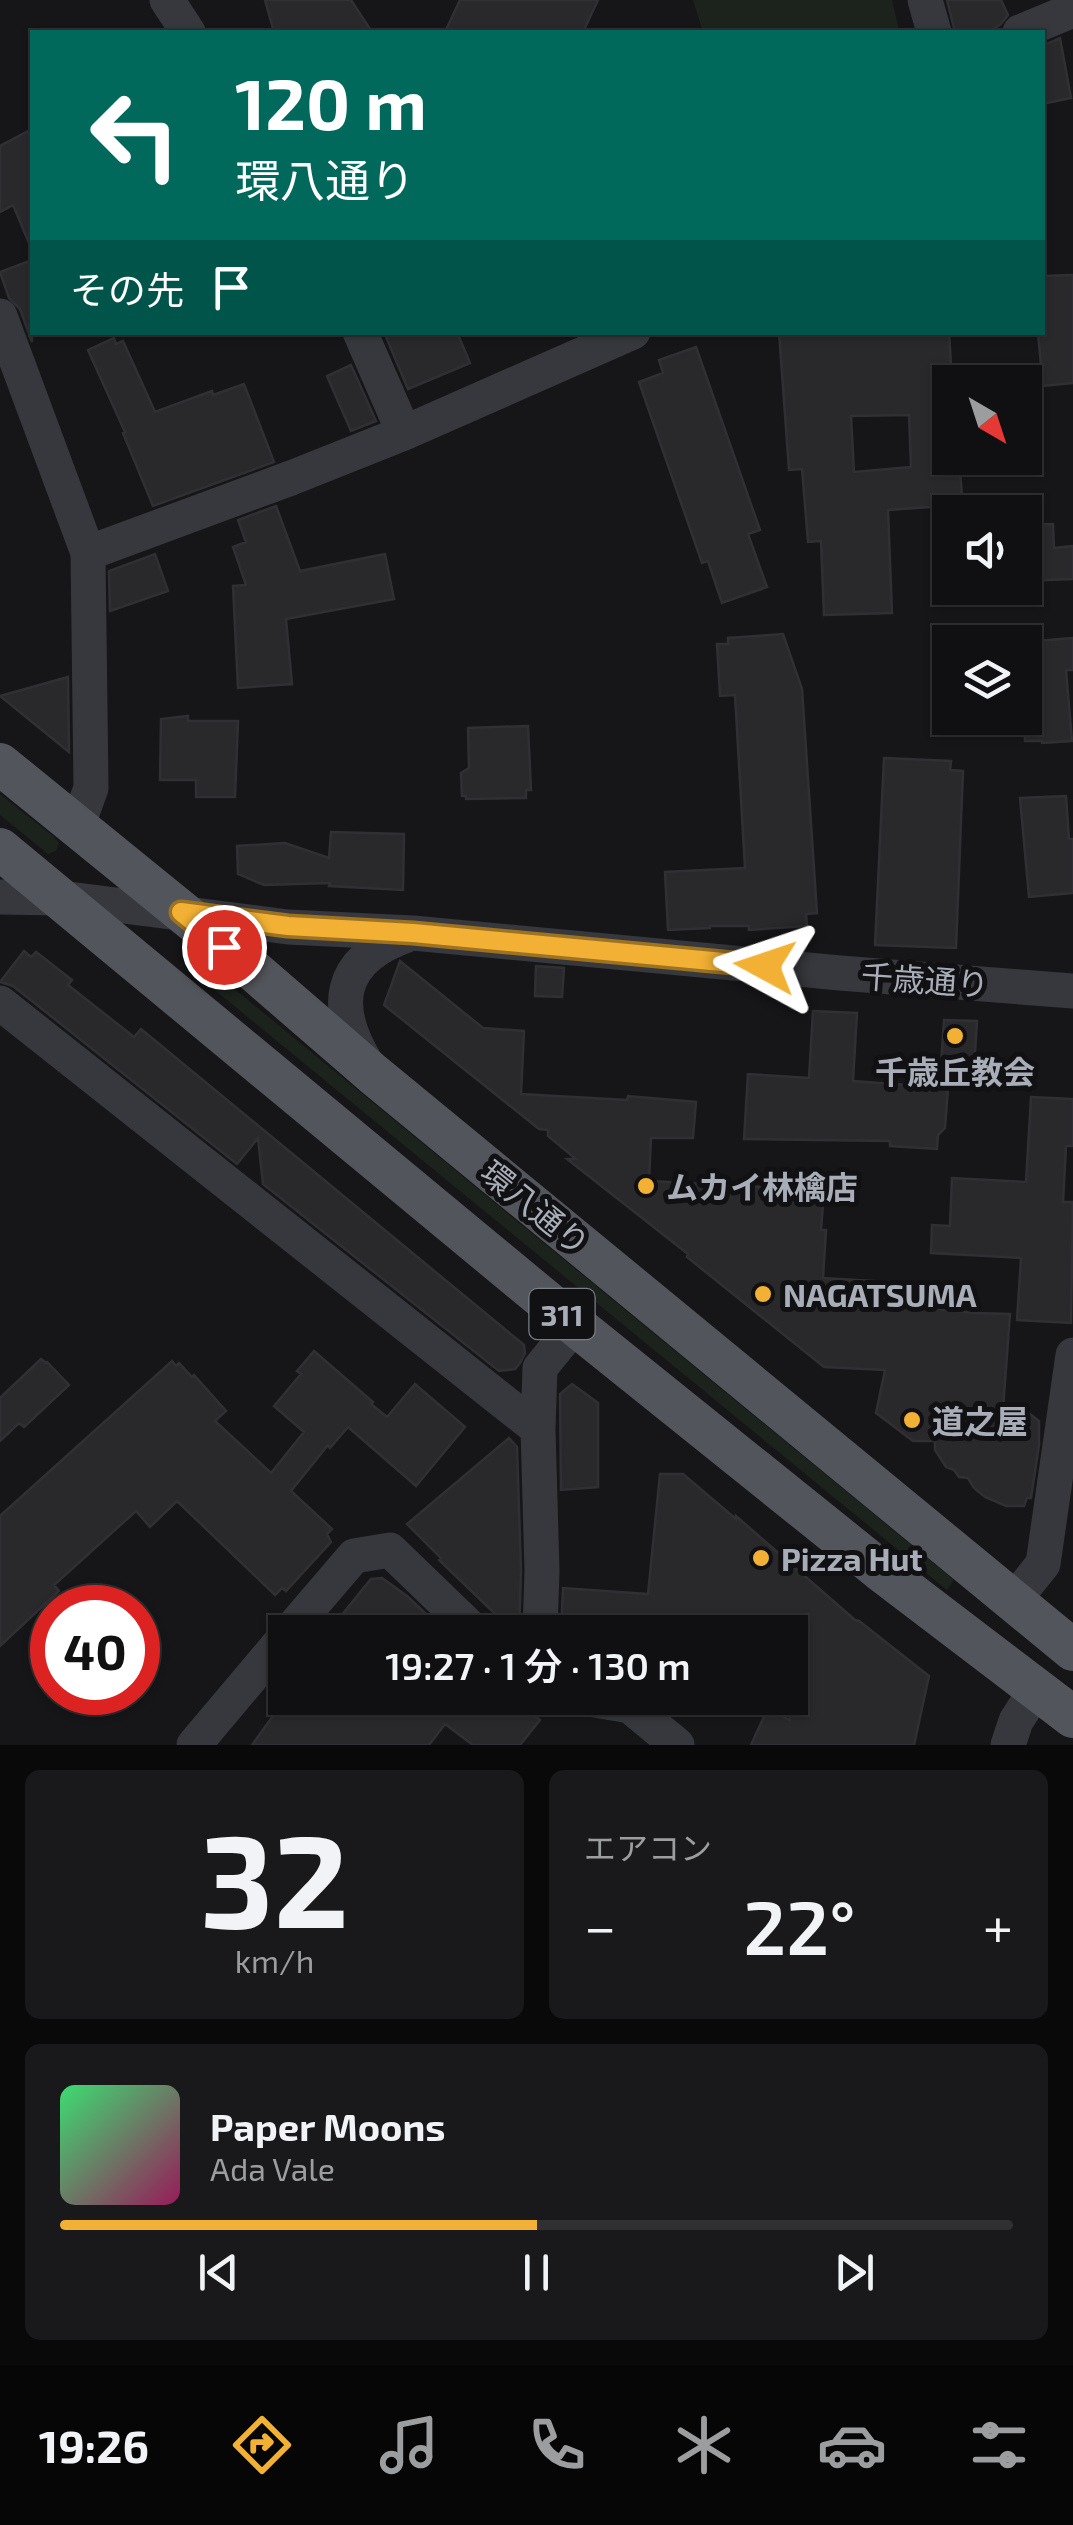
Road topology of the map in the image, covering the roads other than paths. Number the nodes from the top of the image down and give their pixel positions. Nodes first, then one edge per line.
1 (167, 0) edge
2 (925, 0) edge
3 (1073, 10) edge
4 (187, 30) edge
5 (933, 30) edge
6 (1025, 30) edge
7 (0, 316) edge
8 (361, 335) edge
9 (626, 335) edge
10 (404, 433) junction
11 (88, 553) junction
12 (0, 764) edge
13 (78, 828) junction
14 (0, 849) edge
15 (0, 896) edge
16 (61, 898) junction
17 (181, 912) junction
18 (413, 933) junction
19 (1073, 991) edge
20 (0, 1003) edge
21 (373, 1074) junction
22 (575, 1325) junction
23 (1073, 1356) edge
24 (1070, 1400) edge
25 (538, 1429) junction
26 (1014, 1600) junction
27 (304, 1615) edge
28 (457, 1615) edge
29 (541, 1615) edge
30 (1073, 1650) edge
31 (268, 1658) edge
32 (1037, 1688) junction
33 (640, 1715) edge
34 (1073, 1717) edge
35 (668, 1742) edge
36 (198, 1744) edge
37 (1008, 1745) edge

1 - 4 street
2 - 5 street
3 - 6 street
7 - 11 street
8 - 10 street
9 - 10 street
10 - 11 street
11 - 13 street
12 - 13 main road, 環八通り / 311
13 - 17 main road, 環八通り / 311
14 - 16 main road, 環八通り / 311
15 - 16 street, 千歳通り
16 - 17 street, 千歳通り
16 - 22 main road, 環八通り / 311
17 - 18 street, 千歳通り
17 - 21 main road, 環八通り / 311
18 - 19 street, 千歳通り
18 - 21 street
20 - 25 street
21 - 26 main road, 環八通り / 311
22 - 25 street
22 - 32 main road, 環八通り / 311
23 - 24 street
24 - 26 street
25 - 29 street
26 - 30 main road, 環八通り / 311
27 - 28 street
31 - 36 street
32 - 34 main road, 環八通り / 311
32 - 37 street
33 - 35 street

